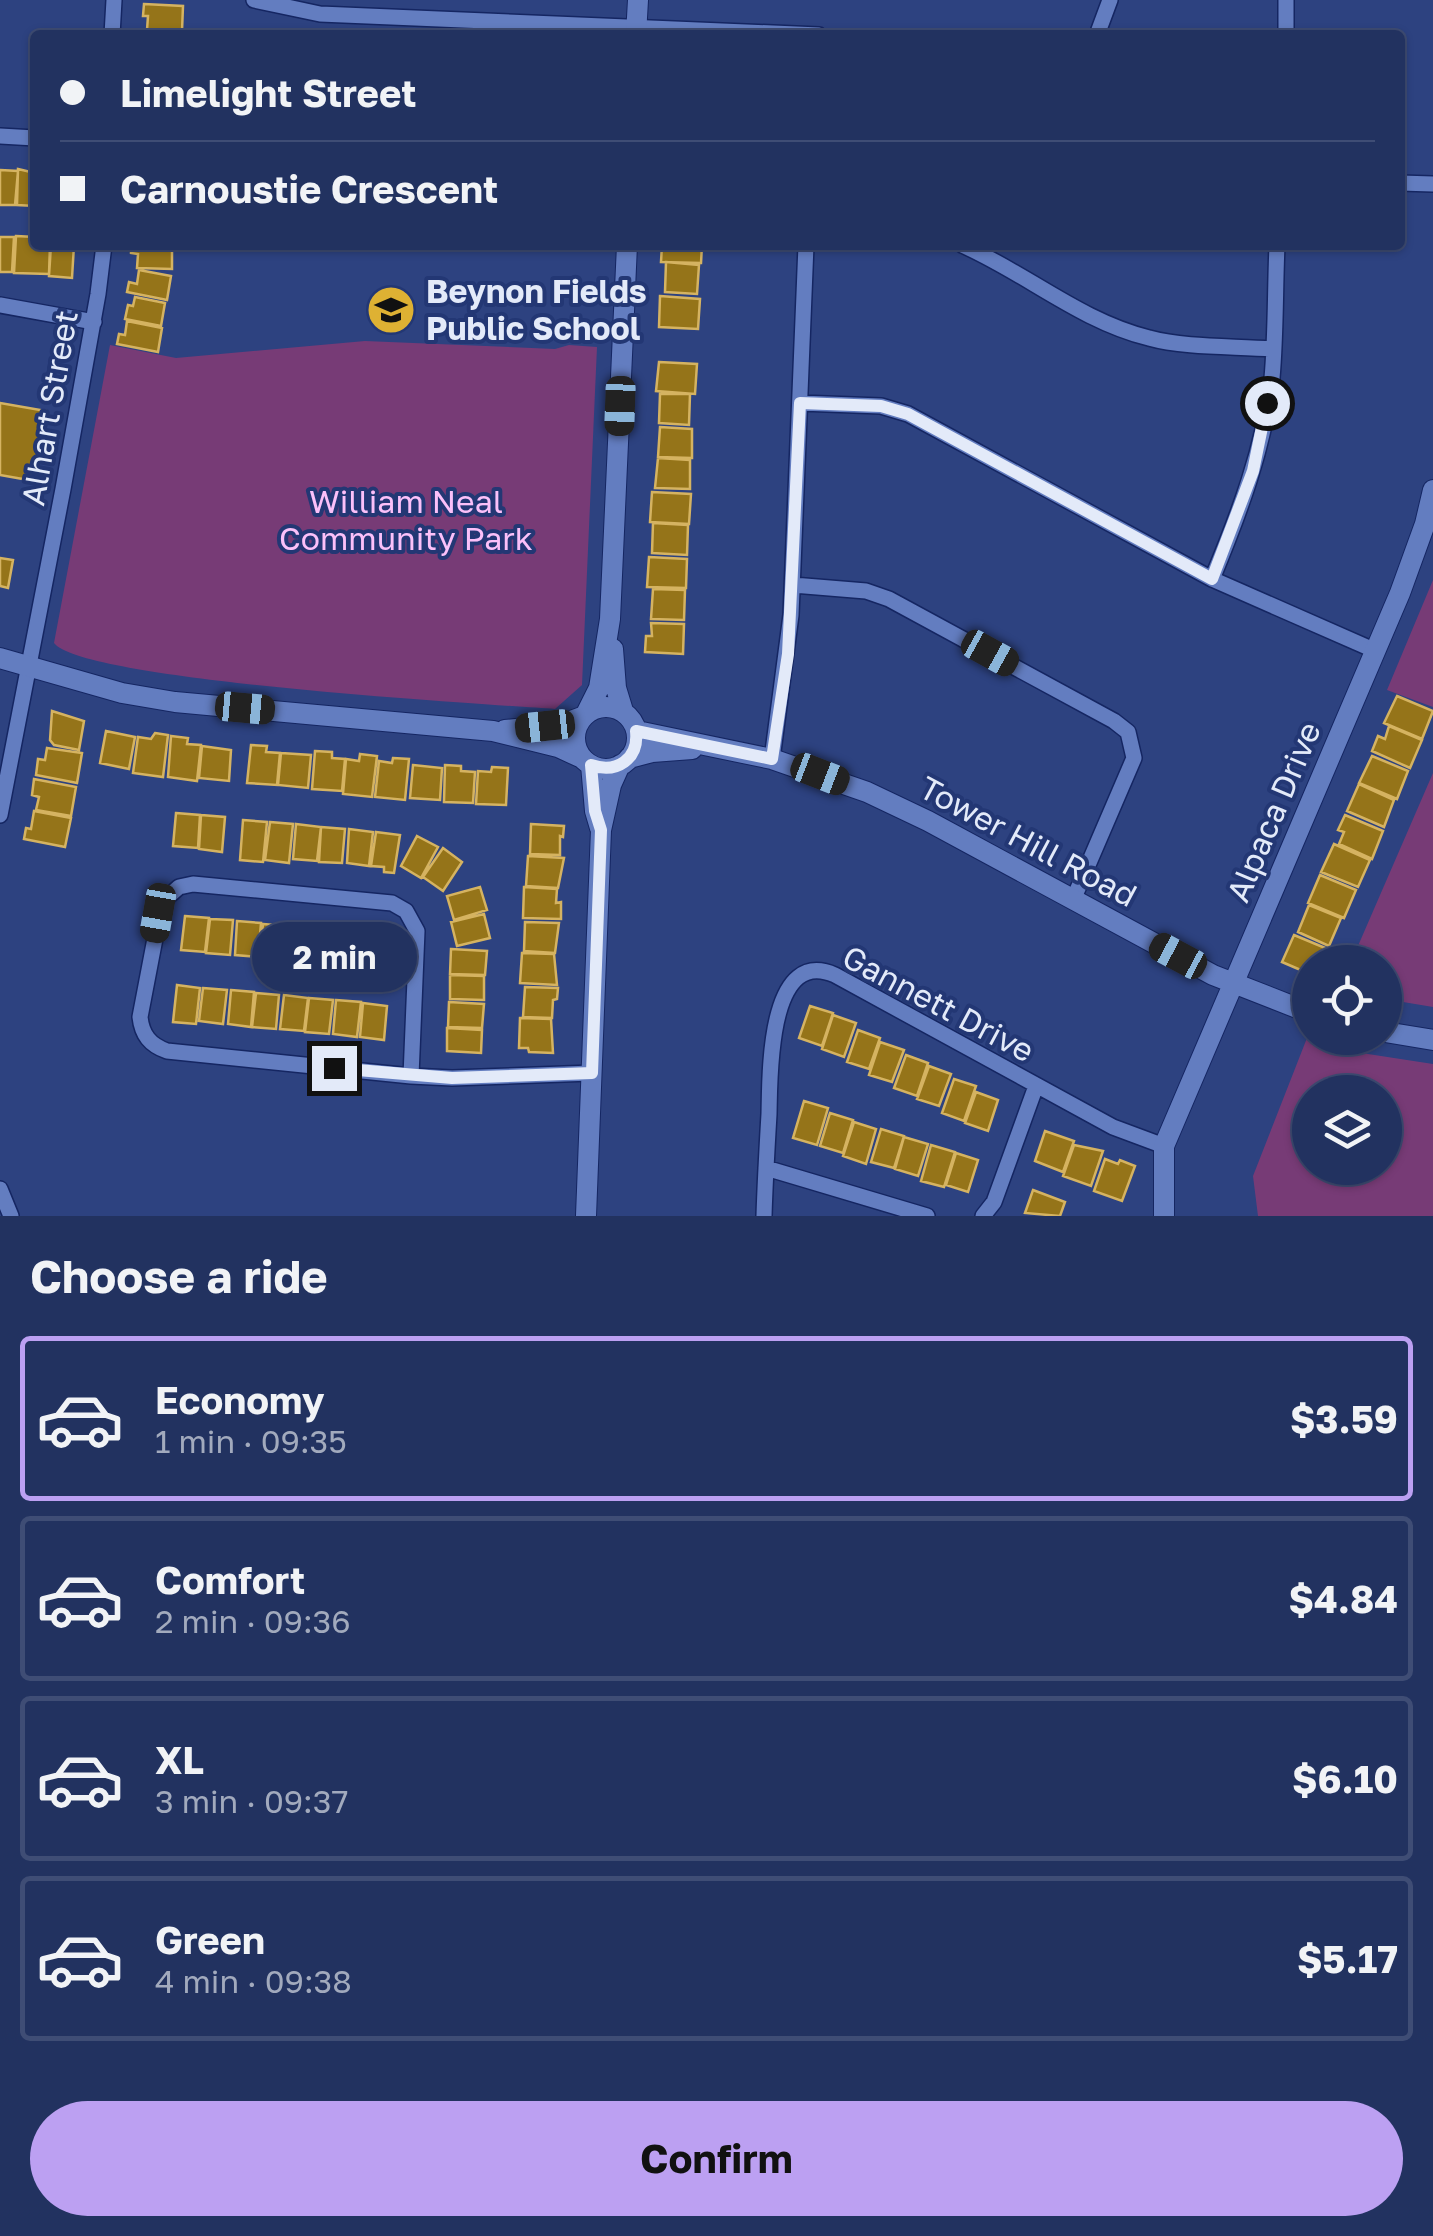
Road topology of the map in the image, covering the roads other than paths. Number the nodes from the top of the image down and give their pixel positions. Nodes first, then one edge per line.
1 (114, 0) edge
2 (254, 0) edge
3 (638, 0) edge
4 (1110, 0) edge
5 (1286, 0) edge
6 (112, 30) edge
7 (618, 30) edge
8 (637, 30) edge
9 (1099, 30) edge
10 (1286, 30) edge
11 (0, 136) edge
12 (30, 138) edge
13 (1405, 182) edge
14 (1433, 184) edge
15 (103, 250) edge
16 (627, 250) edge
17 (806, 250) edge
18 (971, 250) edge
19 (1277, 250) edge
20 (0, 305) edge
21 (94, 322) junction
22 (1272, 349) junction
23 (800, 403) junction
24 (1433, 490) edge
25 (1212, 579) junction
26 (792, 585) junction
27 (610, 619) junction
28 (1376, 652) junction
29 (0, 658) edge
30 (28, 667) junction
31 (623, 711) junction
32 (584, 716) junction
33 (493, 731) junction
34 (636, 731) junction
35 (709, 748) junction
36 (772, 759) junction
37 (587, 761) junction
38 (625, 762) junction
39 (0, 815) edge
40 (601, 830) junction
41 (1073, 900) junction
42 (1233, 984) junction
43 (1292, 1006) edge
44 (1402, 1035) edge
45 (1433, 1040) edge
46 (592, 1073) junction
47 (411, 1076) junction
48 (1036, 1086) junction
49 (1164, 1146) junction
50 (766, 1168) junction
51 (0, 1189) edge
52 (11, 1216) edge
53 (586, 1216) edge
54 (764, 1216) edge
55 (927, 1216) edge
56 (983, 1216) edge
57 (1164, 1216) edge

1 - 6 street
2 - 7 street
3 - 8 street
4 - 9 street
5 - 10 street
11 - 12 street
13 - 14 street
15 - 21 street, Alhart Street
16 - 27 street
17 - 23 street
18 - 22 street
19 - 22 street
20 - 21 street
21 - 30 street, Alhart Street
22 - 25 street
23 - 25 street
23 - 26 street
24 - 28 street, Alpaca Drive
25 - 28 street
26 - 36 street
26 - 41 street
27 - 31 street
27 - 32 street
28 - 42 street, Alpaca Drive
29 - 30 street
30 - 33 street
30 - 39 street, Alhart Street
31 - 32 street
31 - 34 street
32 - 33 street
32 - 37 street
33 - 37 street
34 - 35 street, Tower Hill Road
34 - 38 street
35 - 36 street, Tower Hill Road
35 - 38 street, Tower Hill Road
36 - 41 street, Tower Hill Road
37 - 38 street
37 - 40 street
38 - 40 street
40 - 46 street
41 - 42 street, Tower Hill Road
42 - 43 street, Tower Hill Road
42 - 49 street, Alpaca Drive
44 - 45 street
46 - 47 street
46 - 53 street
47 - 47 street
48 - 49 street, Gannett Drive
48 - 50 street, Gannett Drive
48 - 56 street
49 - 57 street, Alpaca Drive
50 - 54 street, Gannett Drive
50 - 55 street
51 - 52 street

